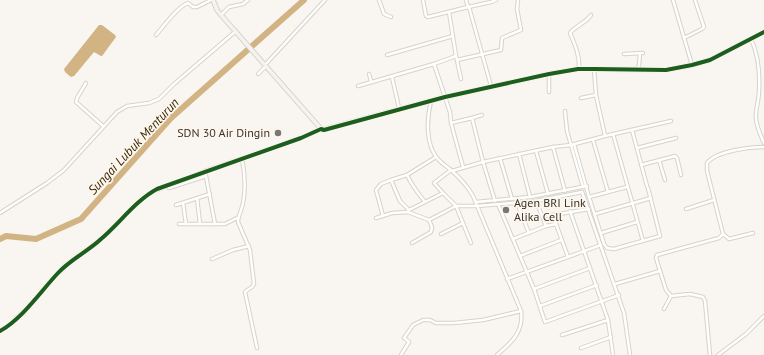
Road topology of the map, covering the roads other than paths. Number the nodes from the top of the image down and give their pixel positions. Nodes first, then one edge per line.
1 (212, 0) edge
2 (248, 0) edge
3 (325, 0) edge
4 (379, 0) edge
5 (423, 0) edge
6 (466, 0) edge
7 (496, 0) edge
8 (518, 0) edge
9 (673, 0) edge
10 (695, 0) edge
11 (491, 1) edge
12 (468, 7) junction
13 (449, 12) junction
14 (221, 15) junction
15 (591, 15) dead end
16 (391, 17) dead end
17 (237, 32) junction
18 (764, 32) edge
19 (156, 35) dead end
20 (453, 36) junction
21 (684, 38) junction
22 (751, 38) junction
23 (624, 54) dead end
24 (387, 55) dead end
25 (483, 55) junction
26 (456, 56) junction
27 (457, 60) junction
28 (434, 64) junction
29 (266, 66) junction
30 (692, 66) junction
31 (594, 69) junction
32 (637, 69) junction
33 (578, 70) junction
34 (258, 74) dead end
35 (369, 74) dead end
36 (549, 74) junction
37 (392, 77) junction
38 (461, 79) dead end
39 (371, 81) junction
40 (86, 83) dead end
41 (358, 86) dead end
42 (491, 86) junction
43 (549, 92) dead end
44 (596, 95) junction
45 (445, 97) junction
46 (581, 98) dead end
47 (431, 101) junction
48 (399, 108) junction
49 (565, 111) dead end
50 (482, 115) dead end
51 (472, 118) junction
52 (671, 121) dead end
53 (451, 122) junction
54 (103, 126) junction
55 (321, 129) junction
56 (632, 130) junction
57 (613, 134) junction
58 (604, 136) junction
59 (676, 138) dead end
60 (593, 140) junction
61 (764, 143) edge
62 (572, 145) junction
63 (553, 147) junction
64 (764, 147) edge
65 (637, 148) junction
66 (536, 150) junction
67 (518, 154) junction
68 (436, 157) junction
69 (500, 158) junction
70 (242, 159) junction
71 (659, 160) junction
72 (483, 162) junction
73 (642, 165) junction
74 (463, 167) junction
75 (451, 170) junction
76 (205, 171) junction
77 (408, 175) junction
78 (681, 175) dead end
79 (206, 176) junction
80 (391, 180) junction
81 (665, 180) dead end
82 (587, 186) junction
83 (583, 187) junction
84 (627, 187) junction
85 (168, 188) dead end
86 (565, 191) junction
87 (608, 192) junction
88 (443, 193) junction
89 (210, 194) junction
90 (548, 194) junction
91 (530, 197) junction
92 (589, 197) junction
93 (197, 198) junction
94 (651, 198) junction
95 (512, 199) junction
96 (536, 200) junction
97 (714, 200) junction
98 (495, 201) junction
99 (425, 202) junction
100 (476, 202) junction
101 (183, 203) junction
102 (517, 203) junction
103 (498, 204) junction
104 (632, 204) junction
105 (176, 206) dead end
106 (456, 206) junction
107 (477, 206) junction
108 (589, 208) junction
109 (686, 209) dead end
110 (408, 211) junction
111 (570, 212) junction
112 (0, 213) edge
113 (595, 214) junction
114 (553, 215) junction
115 (383, 216) junction
116 (542, 216) junction
117 (238, 218) junction
118 (376, 218) dead end
119 (429, 220) junction
120 (637, 222) junction
121 (463, 223) junction
122 (179, 224) dead end
123 (186, 224) junction
124 (200, 224) junction
125 (215, 224) junction
126 (556, 224) junction
127 (546, 226) junction
128 (529, 233) junction
129 (441, 234) dead end
130 (601, 234) junction
131 (723, 234) junction
132 (753, 234) dead end
133 (513, 240) junction
134 (561, 240) junction
135 (643, 241) junction
136 (471, 242) dead end
137 (412, 243) dead end
138 (601, 245) junction
139 (249, 246) junction
140 (585, 251) junction
141 (520, 256) junction
142 (568, 257) junction
143 (212, 259) dead end
144 (590, 268) junction
145 (660, 271) junction
146 (526, 272) junction
147 (507, 279) junction
148 (615, 284) junction
149 (597, 285) junction
150 (534, 289) junction
151 (619, 295) junction
152 (671, 296) junction
153 (602, 302) junction
154 (540, 306) junction
155 (664, 309) dead end
156 (521, 311) junction
157 (764, 316) edge
158 (608, 320) junction
159 (0, 331) edge
160 (562, 335) dead end
161 (611, 337) junction
162 (257, 348) dead end
163 (581, 348) dead end
164 (401, 355) edge
165 (496, 355) edge
166 (613, 355) edge
167 (630, 355) edge
168 (710, 355) edge
169 (718, 355) edge

1 - 14 street
1 - 19 street
2 - 14 street
3 - 29 street
4 - 16 street
5 - 13 street
6 - 12 street
7 - 11 street
8 - 25 street
9 - 21 street
10 - 21 street
11 - 12 street
12 - 13 street
12 - 25 street
13 - 20 street
14 - 17 street
15 - 33 street
17 - 29 street
17 - 54 street
18 - 22 street
20 - 24 street
20 - 26 street
21 - 30 street
22 - 30 street
22 - 61 street
23 - 32 street
25 - 27 street
25 - 42 street
26 - 27 street
26 - 28 street
27 - 38 street
28 - 37 street
28 - 45 street
29 - 34 street
29 - 55 street
30 - 32 street
31 - 32 street
31 - 33 street
31 - 44 street
33 - 36 street
35 - 39 street
36 - 42 street
36 - 43 street
37 - 39 street
37 - 48 street
39 - 41 street
40 - 54 street
42 - 45 street
44 - 46 street
44 - 58 street
45 - 47 street
45 - 53 street
47 - 48 street
47 - 68 street
48 - 55 street
49 - 62 street
50 - 51 street
51 - 53 street
51 - 72 street
52 - 56 street
53 - 74 street
54 - 112 street
55 - 70 street
56 - 57 street
56 - 65 street
57 - 58 street
57 - 84 street
58 - 60 street
59 - 65 street
60 - 62 street
60 - 87 street
62 - 63 street
62 - 82 street
62 - 83 street
63 - 66 street
63 - 86 street
64 - 97 street
65 - 73 street
66 - 67 street
66 - 90 street
67 - 69 street
67 - 91 street
68 - 75 street
68 - 77 street
69 - 72 street
69 - 95 street
70 - 76 street
70 - 117 street
71 - 73 street
71 - 78 street
71 - 81 street
72 - 74 street
72 - 98 street
73 - 94 street
74 - 75 street
75 - 88 street
75 - 100 street
76 - 79 street
76 - 159 street
77 - 80 street
77 - 99 street
79 - 85 street
79 - 89 street
80 - 110 street
80 - 115 street
82 - 83 street
82 - 92 street
83 - 86 street
84 - 87 street
84 - 104 street
86 - 90 street
87 - 92 street
88 - 99 street
88 - 106 street
89 - 93 street
89 - 125 street
90 - 91 street
91 - 95 street
92 - 113 street
93 - 101 street
93 - 124 street
94 - 104 street
94 - 135 street
95 - 98 street
96 - 102 street
96 - 108 street
96 - 116 street
97 - 109 street
97 - 131 street
98 - 100 street
99 - 110 street
100 - 107 street
101 - 105 street
101 - 123 street
102 - 103 street
102 - 128 street
103 - 107 street
103 - 133 street
104 - 113 street
104 - 120 street
106 - 107 street
106 - 119 street
106 - 121 street
107 - 147 street
108 - 111 street
108 - 138 street
110 - 115 street
110 - 119 street
111 - 114 street
111 - 140 street
113 - 130 street
114 - 116 street
114 - 126 street
115 - 118 street
116 - 127 street
117 - 125 street
117 - 139 street
119 - 137 street
120 - 130 street
120 - 135 street
121 - 129 street
121 - 136 street
122 - 123 street
123 - 124 street
124 - 125 street
126 - 127 street
126 - 134 street
127 - 128 street
128 - 133 street
130 - 135 street
131 - 132 street
131 - 145 street
133 - 141 street
134 - 141 street
134 - 142 street
138 - 140 street
138 - 148 street
139 - 143 street
139 - 162 street
140 - 142 street
140 - 144 street
141 - 146 street
142 - 146 street
144 - 149 street
144 - 150 street
145 - 148 street
145 - 152 street
146 - 147 street
146 - 150 street
147 - 156 street
148 - 151 street
149 - 153 street
149 - 154 street
150 - 154 street
151 - 153 street
151 - 167 street
152 - 155 street
152 - 168 street
153 - 154 street
153 - 158 street
156 - 164 street
156 - 165 street
157 - 169 street
158 - 160 street
158 - 161 street
161 - 163 street
161 - 166 street

